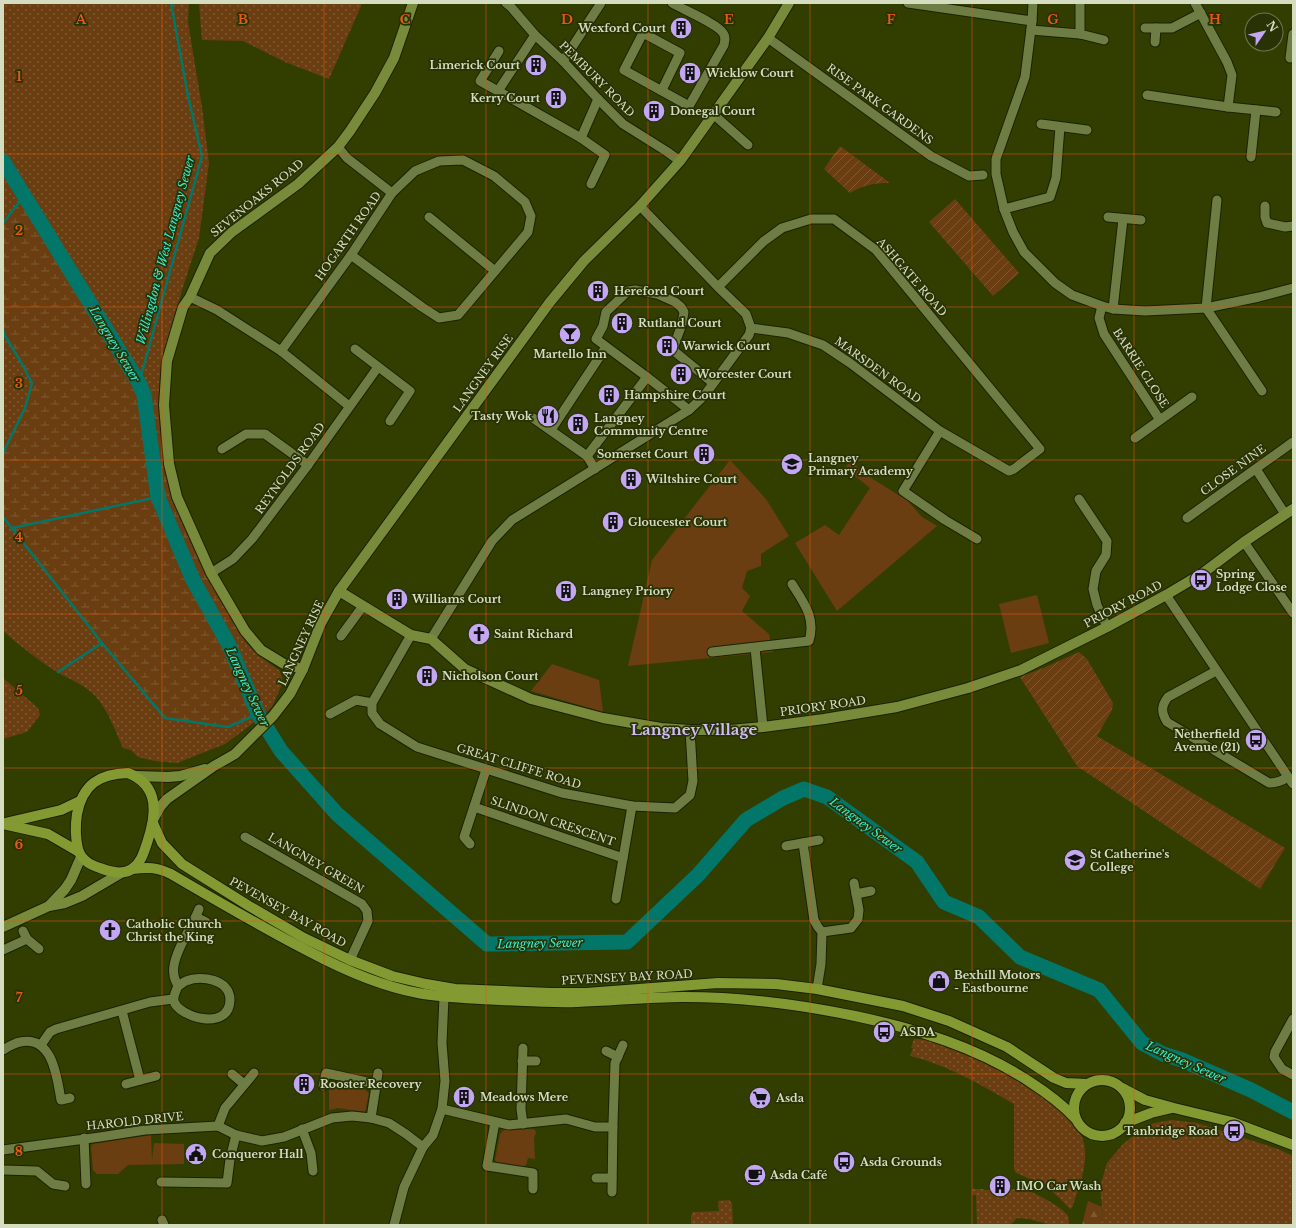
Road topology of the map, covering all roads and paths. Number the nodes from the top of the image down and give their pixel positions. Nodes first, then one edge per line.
1 (413, 3) edge
2 (506, 3) edge
3 (601, 3) edge
4 (672, 3) edge
5 (789, 3) edge
6 (908, 3) edge
7 (1033, 3) edge
8 (1080, 3) edge
9 (1195, 3) edge
10 (1201, 13) junction
11 (1031, 26) junction
12 (1145, 28) dead end
13 (1156, 28) junction
14 (1080, 34) junction
15 (1293, 34) edge
16 (536, 35) junction
17 (768, 38) junction
18 (1104, 40) dead end
19 (1155, 42) dead end
20 (499, 51) dead end
21 (1290, 58) dead end
22 (563, 61) junction
23 (662, 90) junction
24 (498, 92) junction
25 (1147, 95) dead end
26 (598, 99) junction
27 (1228, 107) junction
28 (1256, 110) junction
29 (1276, 112) dead end
30 (713, 114) junction
31 (1041, 124) dead end
32 (1060, 127) junction
33 (1087, 130) dead end
34 (581, 138) junction
35 (748, 145) dead end
36 (338, 147) junction
37 (1251, 157) dead end
38 (680, 162) junction
39 (983, 175) dead end
40 (591, 184) dead end
41 (392, 193) junction
42 (1217, 200) dead end
43 (640, 206) junction
44 (1266, 206) dead end
45 (1004, 209) junction
46 (429, 217) dead end
47 (1108, 217) dead end
48 (1123, 219) junction
49 (1141, 220) dead end
50 (1293, 226) edge
51 (352, 255) junction
52 (495, 271) junction
53 (718, 287) junction
54 (1293, 288) edge
55 (190, 297) junction
56 (1102, 306) junction
57 (1206, 308) junction
58 (1113, 309) junction
59 (751, 328) junction
60 (606, 347) junction
61 (355, 349) dead end
62 (281, 352) junction
63 (378, 367) junction
64 (647, 376) junction
65 (713, 383) junction
66 (1262, 392) dead end
67 (1192, 397) dead end
68 (349, 406) junction
69 (689, 410) junction
70 (533, 418) dead end
71 (1160, 420) junction
72 (390, 421) dead end
73 (551, 430) junction
74 (940, 431) junction
75 (1135, 438) dead end
76 (1293, 442) edge
77 (222, 449) dead end
78 (1040, 449) joint
79 (587, 456) junction
80 (308, 465) junction
81 (1256, 469) junction
82 (595, 470) junction
83 (1079, 500) dead end
84 (1289, 512) edge
85 (1187, 518) dead end
86 (977, 539) dead end
87 (1244, 542) junction
88 (211, 573) junction
89 (792, 584) dead end
90 (339, 591) junction
91 (1166, 595) junction
92 (363, 606) junction
93 (1293, 613) edge
94 (1107, 627) junction
95 (411, 634) junction
96 (341, 636) dead end
97 (431, 639) junction
98 (755, 648) junction
99 (712, 652) dead end
100 (303, 669) junction
101 (1216, 671) junction
102 (372, 703) junction
103 (330, 714) dead end
104 (763, 727) junction
105 (690, 730) junction
106 (214, 766) junction
107 (486, 770) junction
108 (136, 776) junction
109 (1291, 781) edge
110 (80, 801) junction
111 (632, 806) junction
112 (474, 808) junction
113 (153, 820) junction
114 (3, 824) edge
115 (245, 837) dead end
116 (819, 840) dead end
117 (803, 843) junction
118 (470, 844) dead end
119 (786, 846) dead end
120 (80, 854) junction
121 (623, 858) junction
122 (132, 869) junction
123 (121, 873) junction
124 (854, 883) dead end
125 (871, 891) dead end
126 (856, 894) junction
127 (616, 900) dead end
128 (49, 906) junction
129 (206, 922) dead end
130 (3, 927) edge
131 (822, 932) junction
132 (39, 948) dead end
133 (3, 950) edge
134 (350, 960) junction
135 (178, 986) junction
136 (817, 989) junction
137 (444, 997) junction
138 (174, 999) junction
139 (122, 1011) junction
140 (1293, 1020) edge
141 (41, 1045) junction
142 (623, 1045) dead end
143 (523, 1048) dead end
144 (3, 1050) edge
145 (606, 1051) dead end
146 (618, 1057) junction
147 (522, 1061) junction
148 (536, 1061) dead end
149 (254, 1073) dead end
150 (378, 1073) dead end
151 (232, 1074) dead end
152 (1293, 1075) edge
153 (156, 1076) dead end
154 (140, 1080) junction
155 (126, 1084) dead end
156 (244, 1084) junction
157 (376, 1084) junction
158 (1086, 1084) junction
159 (323, 1086) dead end
160 (1122, 1088) junction
161 (70, 1098) dead end
162 (442, 1108) junction
163 (1174, 1108) junction
164 (371, 1118) junction
165 (1075, 1118) junction
166 (495, 1122) junction
167 (1125, 1123) junction
168 (523, 1124) junction
169 (218, 1126) junction
170 (613, 1127) junction
171 (302, 1129) junction
172 (236, 1135) junction
173 (84, 1138) junction
174 (1293, 1145) edge
175 (423, 1147) junction
176 (3, 1150) edge
177 (3, 1170) edge
178 (313, 1171) dead end
179 (596, 1178) dead end
180 (612, 1178) junction
181 (161, 1182) dead end
182 (86, 1184) dead end
183 (66, 1186) dead end
184 (533, 1188) dead end
185 (612, 1192) dead end
186 (394, 1225) edge

1 - 36 street, SEVENOAKS ROAD
2 - 16 street, PEMBURY ROAD
3 - 22 street
4 - 23 street
5 - 17 street, LANGNEY RISE
6 - 11 street
7 - 11 street
8 - 14 street
9 - 10 street
10 - 13 street
10 - 27 street
11 - 14 street
11 - 45 street
12 - 13 street
13 - 19 street
14 - 18 street
15 - 21 street
16 - 22 street, PEMBURY ROAD
16 - 24 street
17 - 30 street, LANGNEY RISE
17 - 39 street, RISE PARK GARDENS
20 - 24 street
22 - 26 street, PEMBURY ROAD
23 - 23 street
24 - 34 street
25 - 27 street
26 - 34 street
26 - 38 street, PEMBURY ROAD
27 - 28 street
28 - 29 street
28 - 37 street
30 - 35 street
30 - 38 street, LANGNEY RISE
31 - 32 street
32 - 33 street
32 - 45 street
34 - 40 street
36 - 41 street, HOGARTH ROAD
36 - 55 street, SEVENOAKS ROAD
38 - 43 street, LANGNEY RISE
41 - 51 street, HOGARTH ROAD
41 - 52 street
42 - 57 street
43 - 53 street
43 - 90 street, LANGNEY RISE
44 - 50 street
45 - 56 street
46 - 52 street
47 - 48 street
48 - 49 street
48 - 58 street
51 - 52 street
51 - 62 street, HOGARTH ROAD
53 - 59 street
53 - 78 street, ASHGATE ROAD
54 - 57 street
55 - 62 street
55 - 88 street, SEVENOAKS ROAD
56 - 58 street
56 - 71 street, BARRIE CLOSE
57 - 58 street
57 - 66 street
59 - 65 street
59 - 74 street, MARSDEN ROAD
60 - 64 street
60 - 65 street
60 - 73 street
61 - 63 street
62 - 68 street
63 - 68 street, REYNOLDS ROAD
63 - 72 street
64 - 69 street
64 - 79 street
65 - 69 street
67 - 71 street, BARRIE CLOSE
68 - 80 street, REYNOLDS ROAD
69 - 82 street
70 - 73 street
71 - 75 street, BARRIE CLOSE
73 - 79 street
74 - 78 street, MARSDEN ROAD
74 - 86 street
76 - 81 street, CLOSE NINE
77 - 80 street
79 - 82 street
80 - 88 street, REYNOLDS ROAD
81 - 84 street
81 - 85 street, CLOSE NINE
82 - 97 street
83 - 94 street
84 - 87 street, PRIORY ROAD
87 - 91 street, PRIORY ROAD
87 - 93 street
88 - 100 street, SEVENOAKS ROAD
89 - 98 street
90 - 92 street, PRIORY ROAD
90 - 100 street, LANGNEY RISE
91 - 94 street, PRIORY ROAD
91 - 101 street
92 - 95 street, PRIORY ROAD
92 - 96 street
94 - 104 street, PRIORY ROAD
95 - 97 street, PRIORY ROAD
95 - 102 street
97 - 105 street, PRIORY ROAD
98 - 99 street
98 - 104 street
100 - 106 street, LANGNEY RISE
101 - 109 street
101 - 109 street
102 - 103 street
102 - 107 street, GREAT CLIFFE ROAD
104 - 105 street, PRIORY ROAD
105 - 111 street, GREAT CLIFFE ROAD
106 - 108 street, LANGNEY RISE
106 - 113 street, LANGNEY RISE
107 - 111 street, GREAT CLIFFE ROAD
107 - 112 street, SLINDON CRESCENT
108 - 110 main road
108 - 113 main road
110 - 114 main road
110 - 120 main road
111 - 121 street, SLINDON CRESCENT
112 - 118 street, SLINDON CRESCENT
112 - 121 street, SLINDON CRESCENT
113 - 122 main road
113 - 134 main road, PEVENSEY BAY ROAD
114 - 120 main road
115 - 134 street, LANGNEY GREEN
116 - 117 street
117 - 119 street
117 - 131 street
120 - 123 main road
120 - 128 street
121 - 127 street, SLINDON CRESCENT
122 - 123 main road
122 - 137 main road, PEVENSEY BAY ROAD
123 - 128 street
124 - 126 street
125 - 126 street
126 - 131 street
128 - 130 street
129 - 135 street
131 - 136 street
132 - 133 street
134 - 136 main road, PEVENSEY BAY ROAD
135 - 138 street
135 - 138 street
136 - 158 main road, PEVENSEY BAY ROAD
137 - 162 street
137 - 165 main road, PEVENSEY BAY ROAD
138 - 139 street
139 - 141 street
139 - 154 street
140 - 152 street
141 - 144 street
141 - 161 street
142 - 146 street
143 - 147 street
145 - 146 street
146 - 170 street
147 - 148 street
147 - 168 street
149 - 156 street
150 - 157 street
151 - 156 street
153 - 154 street
154 - 155 street
156 - 169 street
157 - 159 street
157 - 164 street
158 - 160 main road
158 - 165 main road
160 - 163 main road
160 - 167 main road
162 - 166 street
162 - 175 street
163 - 167 main road
163 - 174 main road
164 - 171 street, HAROLD DRIVE
164 - 175 street, HAROLD DRIVE
165 - 167 main road
166 - 168 street
166 - 184 street
168 - 170 street
169 - 172 street, HAROLD DRIVE
169 - 173 street, HAROLD DRIVE
170 - 180 street
171 - 172 street, HAROLD DRIVE
171 - 178 street
172 - 181 street
173 - 176 street, HAROLD DRIVE
173 - 182 street
175 - 186 street
177 - 183 street
179 - 180 street
180 - 185 street

